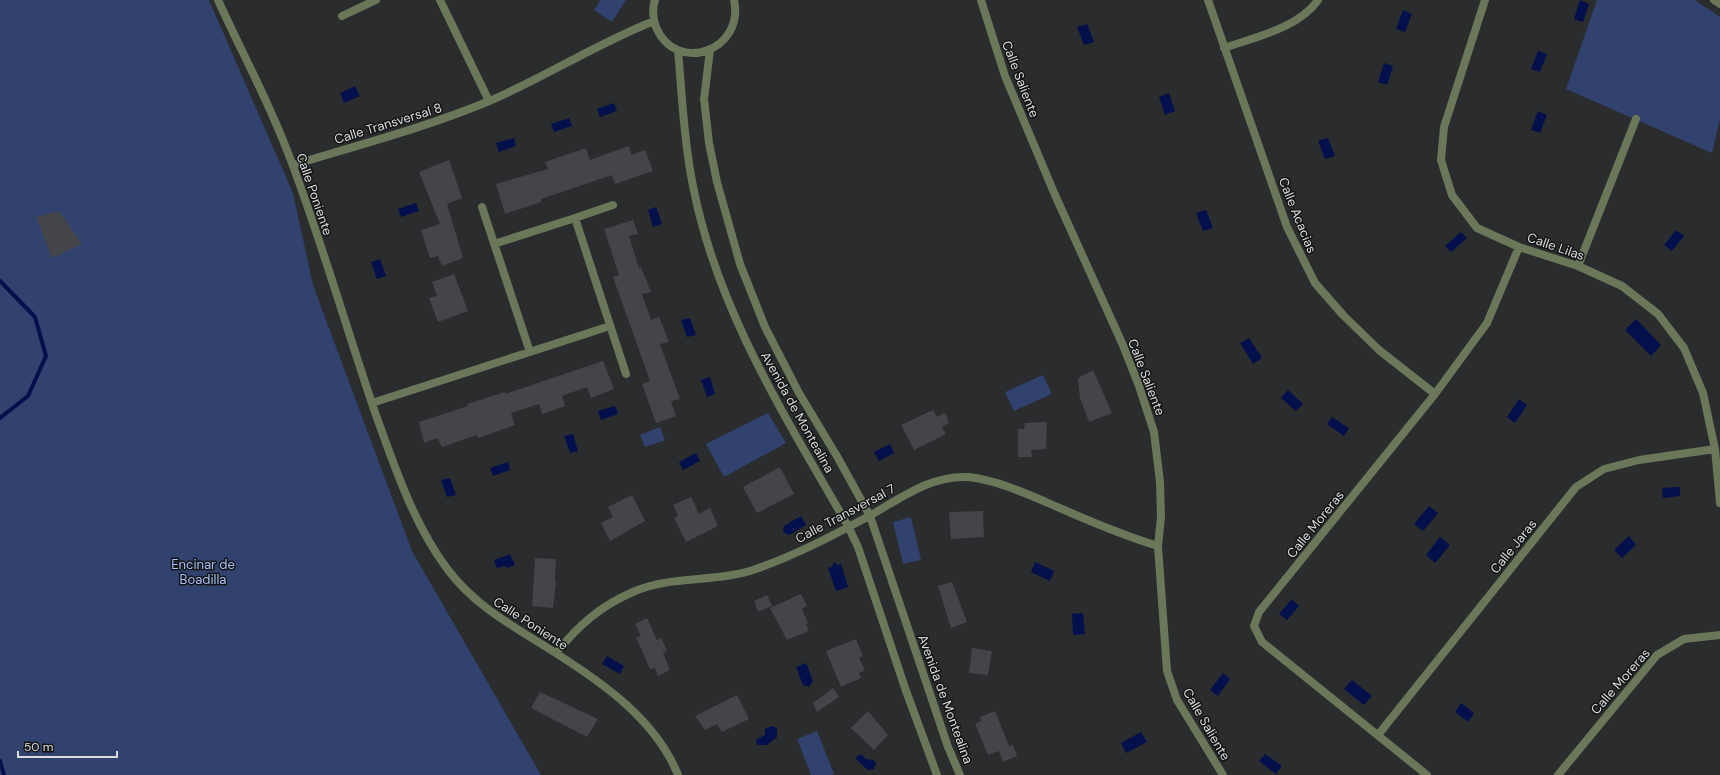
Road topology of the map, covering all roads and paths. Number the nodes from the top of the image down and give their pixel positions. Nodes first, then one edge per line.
1 (218, 0) edge
2 (376, 0) edge
3 (440, 0) edge
4 (655, 0) edge
5 (734, 0) edge
6 (981, 0) edge
7 (1208, 0) edge
8 (1318, 0) edge
9 (1486, 0) edge
10 (1714, 0) edge
11 (1720, 4) edge
12 (342, 16) dead end
13 (654, 21) junction
14 (1224, 48) junction
15 (678, 50) junction
16 (710, 50) junction
17 (489, 101) junction
18 (1636, 119) dead end
19 (293, 165) junction
20 (613, 205) dead end
21 (482, 207) dead end
22 (574, 218) junction
23 (494, 244) junction
24 (1519, 247) junction
25 (1578, 266) junction
26 (610, 326) junction
27 (530, 352) junction
28 (626, 374) dead end
29 (1435, 394) junction
30 (372, 403) junction
31 (1715, 449) junction
32 (1720, 503) edge
33 (870, 516) junction
34 (848, 526) junction
35 (1158, 546) junction
36 (1720, 636) edge
37 (556, 653) junction
38 (1378, 735) junction
39 (678, 775) edge
40 (937, 775) edge
41 (960, 775) edge
42 (1223, 775) edge
43 (1427, 775) edge
44 (1558, 775) edge

1 - 19 street, Calle Poniente
2 - 12 street
3 - 17 street
4 - 13 street
5 - 16 street
6 - 35 street, Calle Saliente
7 - 14 street, Calle Acacias
8 - 14 street
9 - 24 street, Calle Lilas
10 - 11 street
13 - 15 street
13 - 17 street, Calle Transversal 8
14 - 29 street, Calle Acacias
15 - 16 street
15 - 34 street, Avenida de Montealina
16 - 33 street, Avenida de Montealina
17 - 19 street, Calle Transversal 8
18 - 25 street
19 - 30 street, Calle Poniente
20 - 22 street
21 - 23 street
22 - 23 street
22 - 26 street
23 - 27 street
24 - 25 street, Calle Lilas
24 - 29 street, Calle Moreras
25 - 31 street, Calle Lilas
26 - 27 street
26 - 28 street
27 - 30 street
29 - 38 street, Calle Moreras
30 - 37 street, Calle Poniente
31 - 32 street, Calle Lilas
31 - 38 street, Calle Jaras
33 - 34 street, Calle Transversal 7
33 - 35 street, Calle Transversal 7
33 - 41 street, Avenida de Montealina
34 - 37 street, Calle Transversal 7
34 - 40 street, Avenida de Montealina
35 - 42 street, Calle Saliente
36 - 44 street, Calle Moreras
37 - 39 street, Calle Poniente
38 - 43 street, Calle Moreras

